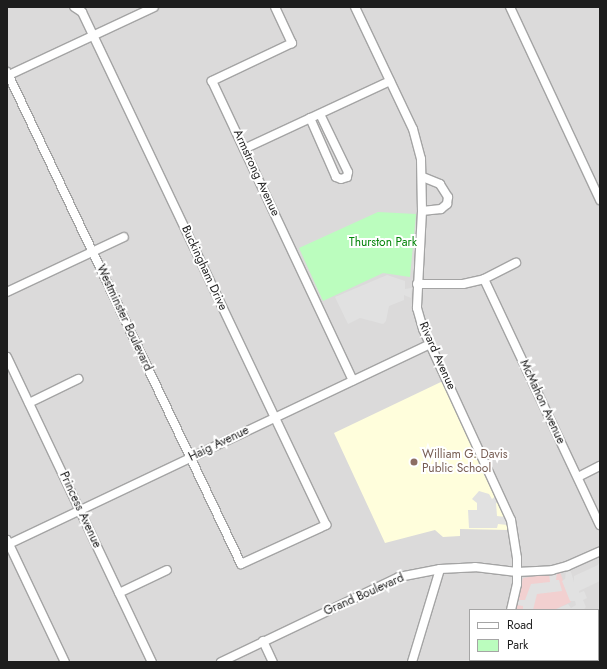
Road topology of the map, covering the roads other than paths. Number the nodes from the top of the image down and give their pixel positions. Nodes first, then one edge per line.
1 (74, 7) edge
2 (154, 7) edge
3 (275, 7) edge
4 (355, 7) edge
5 (510, 7) edge
6 (83, 10) edge
7 (93, 36) junction
8 (8, 74) edge
9 (390, 81) junction
10 (320, 114) junction
11 (310, 118) junction
12 (244, 149) junction
13 (423, 177) junction
14 (600, 200) edge
15 (422, 211) junction
16 (124, 237) dead end
17 (92, 252) junction
18 (516, 263) dead end
19 (484, 279) junction
20 (417, 284) junction
21 (7, 292) edge
22 (430, 344) junction
23 (7, 357) edge
24 (78, 379) dead end
25 (353, 381) junction
26 (29, 403) junction
27 (275, 417) junction
28 (190, 458) junction
29 (600, 466) edge
30 (578, 477) junction
31 (80, 510) junction
32 (600, 525) edge
33 (8, 541) edge
34 (600, 551) edge
35 (240, 564) joint
36 (440, 569) junction
37 (167, 570) dead end
38 (516, 572) junction
39 (119, 593) junction
40 (511, 609) edge
41 (263, 641) junction
42 (65, 662) edge
43 (152, 662) edge
44 (221, 662) edge
45 (273, 662) edge
46 (412, 662) edge

1 - 6 street, Buckingham Drive
2 - 7 street
3 - 12 street, Armstrong Avenue
4 - 9 street, Rivard Avenue
5 - 14 street
6 - 7 street, Buckingham Drive
7 - 8 street
7 - 27 street, Buckingham Drive
8 - 17 street, Westminster Boulevard
9 - 10 street
9 - 13 street, Rivard Avenue
10 - 11 street
10 - 11 street
11 - 12 street
12 - 25 street, Armstrong Avenue
13 - 15 street, Rivard Avenue
13 - 15 street
15 - 20 street, Rivard Avenue
16 - 17 street
17 - 21 street
17 - 28 street, Westminster Boulevard
18 - 19 street
19 - 20 street
19 - 30 street, McMahon Avenue
20 - 22 street, Rivard Avenue
22 - 25 street, Haig Avenue
22 - 38 street, Rivard Avenue
23 - 26 street, Princess Avenue
24 - 26 street
25 - 27 street, Haig Avenue
26 - 31 street, Princess Avenue
27 - 28 street, Haig Avenue
27 - 35 street, Buckingham Drive
28 - 31 street, Haig Avenue
28 - 35 street, Westminster Boulevard
29 - 30 street
30 - 32 street, McMahon Avenue
31 - 33 street, Haig Avenue
31 - 39 street, Princess Avenue
33 - 42 street
34 - 38 street, Grand Boulevard
36 - 38 street, Grand Boulevard
36 - 41 street, Grand Boulevard
36 - 46 street
37 - 39 street
38 - 40 street, Rivard Avenue
39 - 43 street, Princess Avenue
41 - 44 street, Grand Boulevard
41 - 45 street

